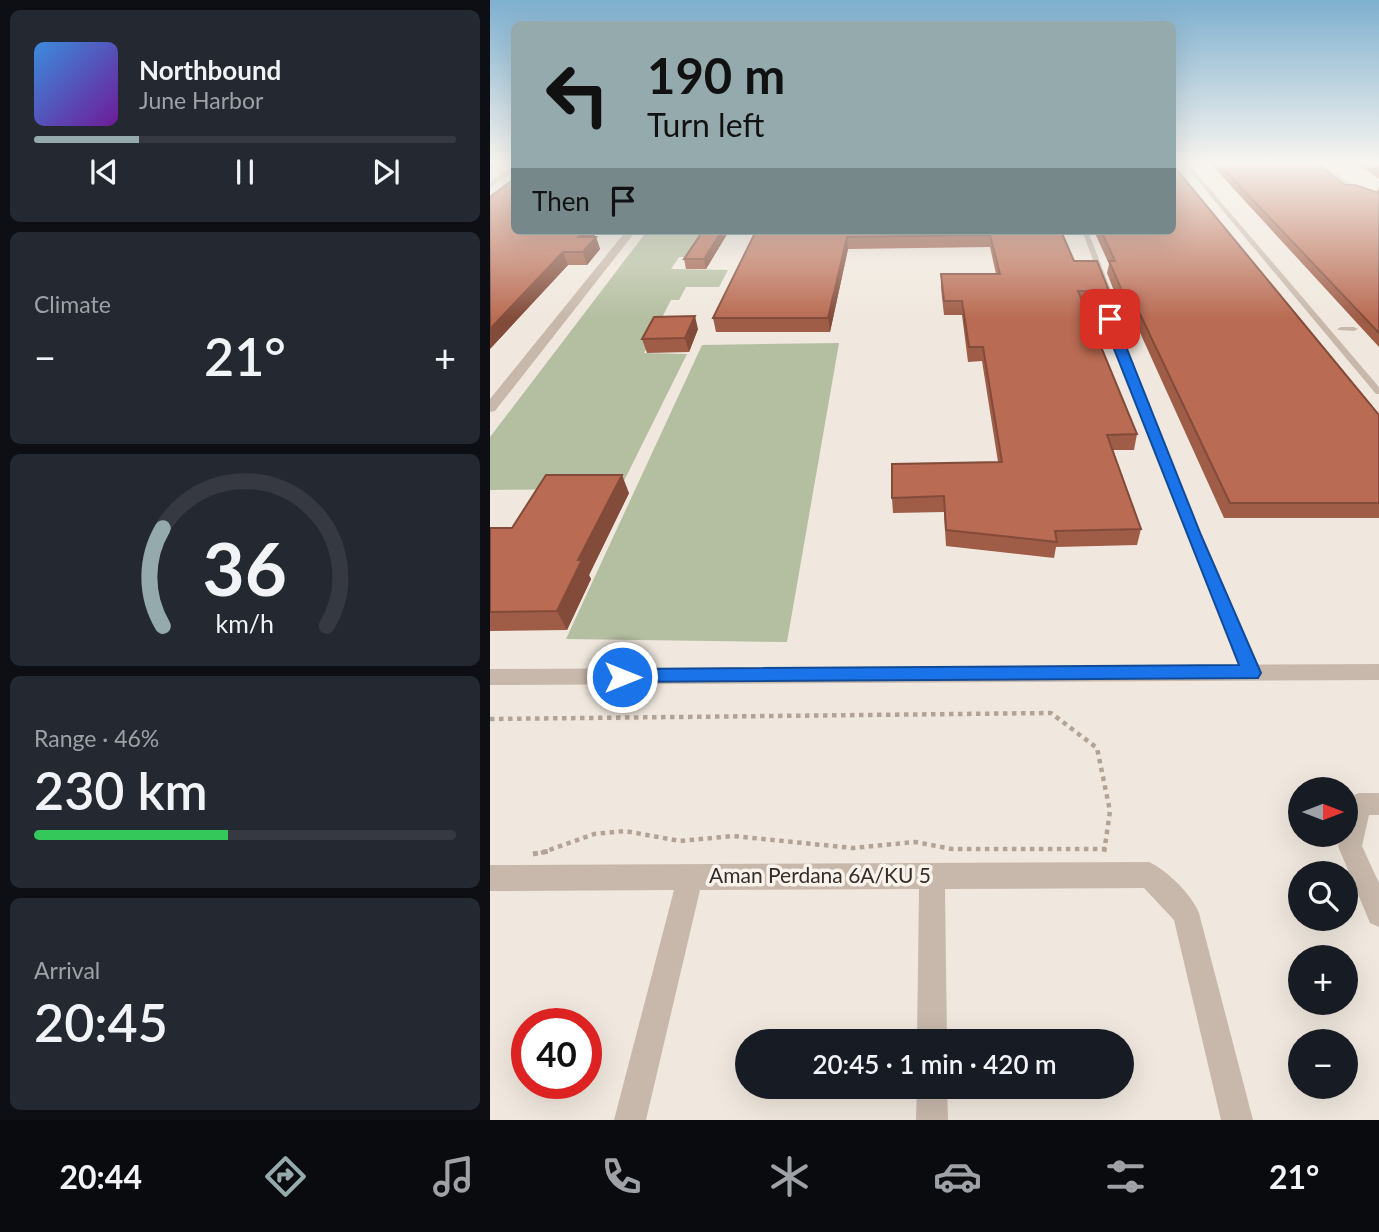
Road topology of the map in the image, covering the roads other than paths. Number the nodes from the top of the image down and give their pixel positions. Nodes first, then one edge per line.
1 (1228, 214) edge
2 (628, 235) edge
3 (1087, 235) edge
4 (1341, 328) dead end
5 (1354, 328) dead end
6 (1379, 392) edge
7 (490, 408) edge
8 (1379, 672) edge
9 (1251, 673) junction
10 (490, 677) edge
11 (1369, 804) edge
12 (690, 876) junction
13 (932, 876) junction
14 (490, 878) edge
15 (1379, 914) edge
16 (932, 1029) edge
17 (932, 1099) edge
18 (630, 1120) edge
19 (932, 1120) edge
20 (1237, 1120) edge

1 - 6 lane
2 - 7 street
3 - 9 lane
4 - 5 lane
8 - 9 street
9 - 10 street
11 - 15 street
12 - 13 street, Aman Perdana 6A/KU 5
12 - 14 street, Aman Perdana 6A/KU 5
12 - 18 street
13 - 16 street
13 - 20 street, Aman Perdana 6A/KU 5
17 - 19 street

